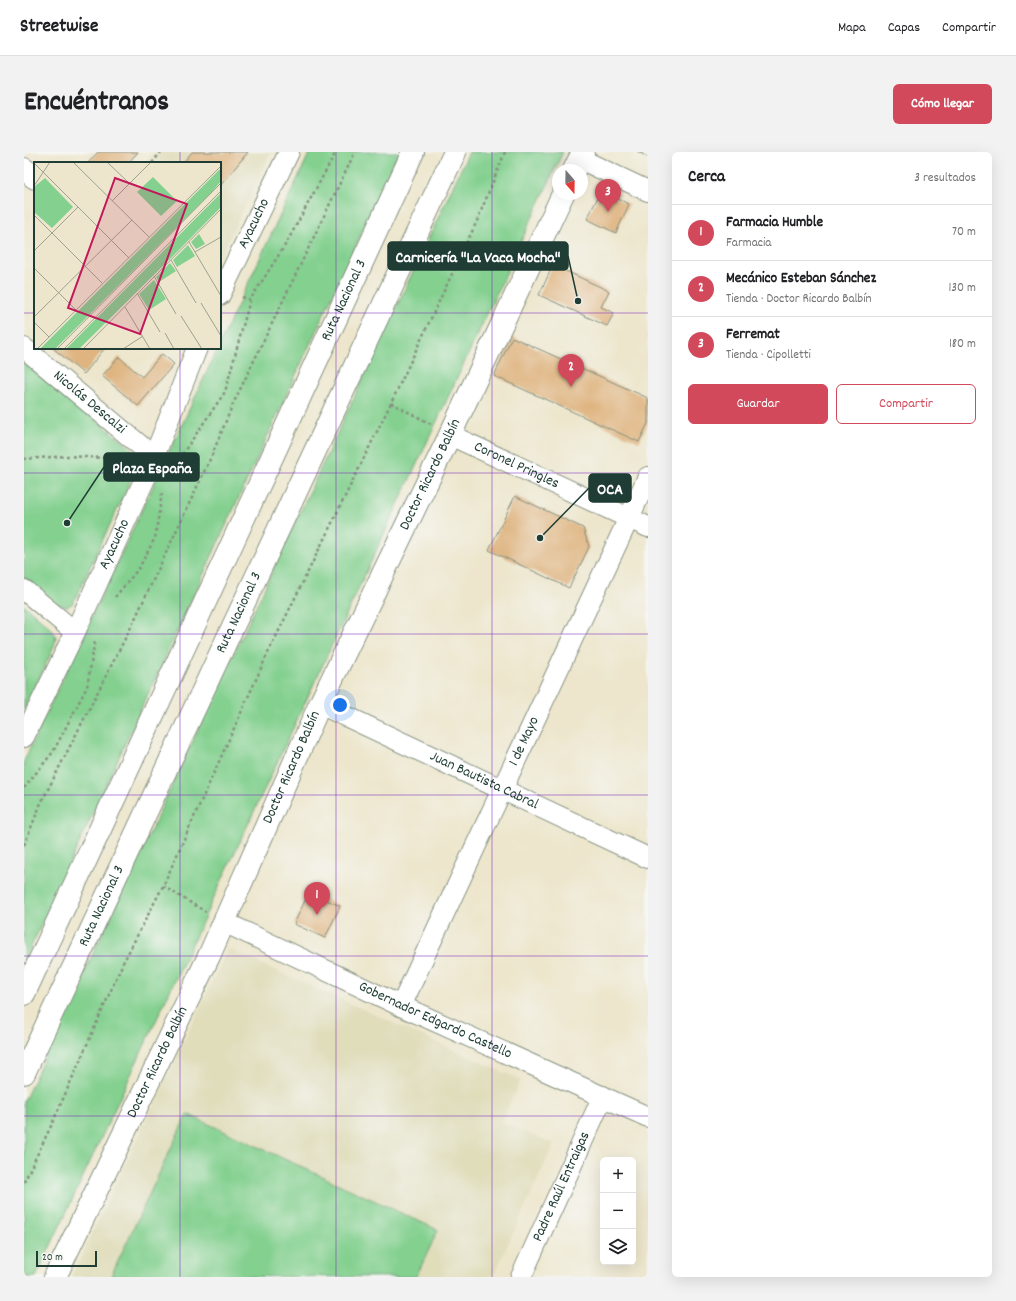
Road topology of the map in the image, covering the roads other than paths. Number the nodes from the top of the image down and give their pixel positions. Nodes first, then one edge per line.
1 (289, 152) edge
2 (413, 152) edge
3 (455, 152) edge
4 (579, 160) edge
5 (24, 169) edge
6 (34, 177) edge
7 (648, 191) edge
8 (560, 200) edge
9 (221, 293) edge
10 (24, 348) edge
11 (197, 349) edge
12 (450, 435) junction
13 (154, 459) junction
14 (648, 477) edge
15 (629, 518) junction
16 (648, 527) edge
17 (24, 590) edge
18 (75, 632) junction
19 (320, 704) junction
20 (24, 737) edge
21 (502, 789) junction
22 (648, 858) edge
23 (224, 922) junction
24 (24, 994) edge
25 (401, 1006) junction
26 (24, 1073) edge
27 (603, 1096) junction
28 (648, 1117) edge
29 (55, 1277) edge
30 (522, 1277) edge

1 - 9 street, Ayacucho
2 - 24 main road, Ruta Nacional 3
3 - 26 main road, Ruta Nacional 3
4 - 7 street
5 - 6 main road
8 - 12 main road, Doctor Ricardo Balbín
10 - 13 street, Nicolás Descalzi
11 - 13 street, Ayacucho
12 - 15 street, Coronel Pringles
12 - 19 main road, Doctor Ricardo Balbín
13 - 18 street, Ayacucho
14 - 15 street, 1 de Mayo
15 - 16 street, Coronel Pringles
15 - 21 street, 1 de Mayo
17 - 18 street
18 - 20 street, Ayacucho
19 - 21 street, Juan Bautista Cabral
19 - 23 main road, Doctor Ricardo Balbín
21 - 22 street, Juan Bautista Cabral
21 - 25 street, 1 de Mayo
23 - 25 street, Gobernador Edgardo Castello
23 - 29 main road, Doctor Ricardo Balbín
25 - 27 street, Gobernador Edgardo Castello
27 - 28 street, Gobernador Edgardo Castello
27 - 30 street, Padre Raúl Entraigas

